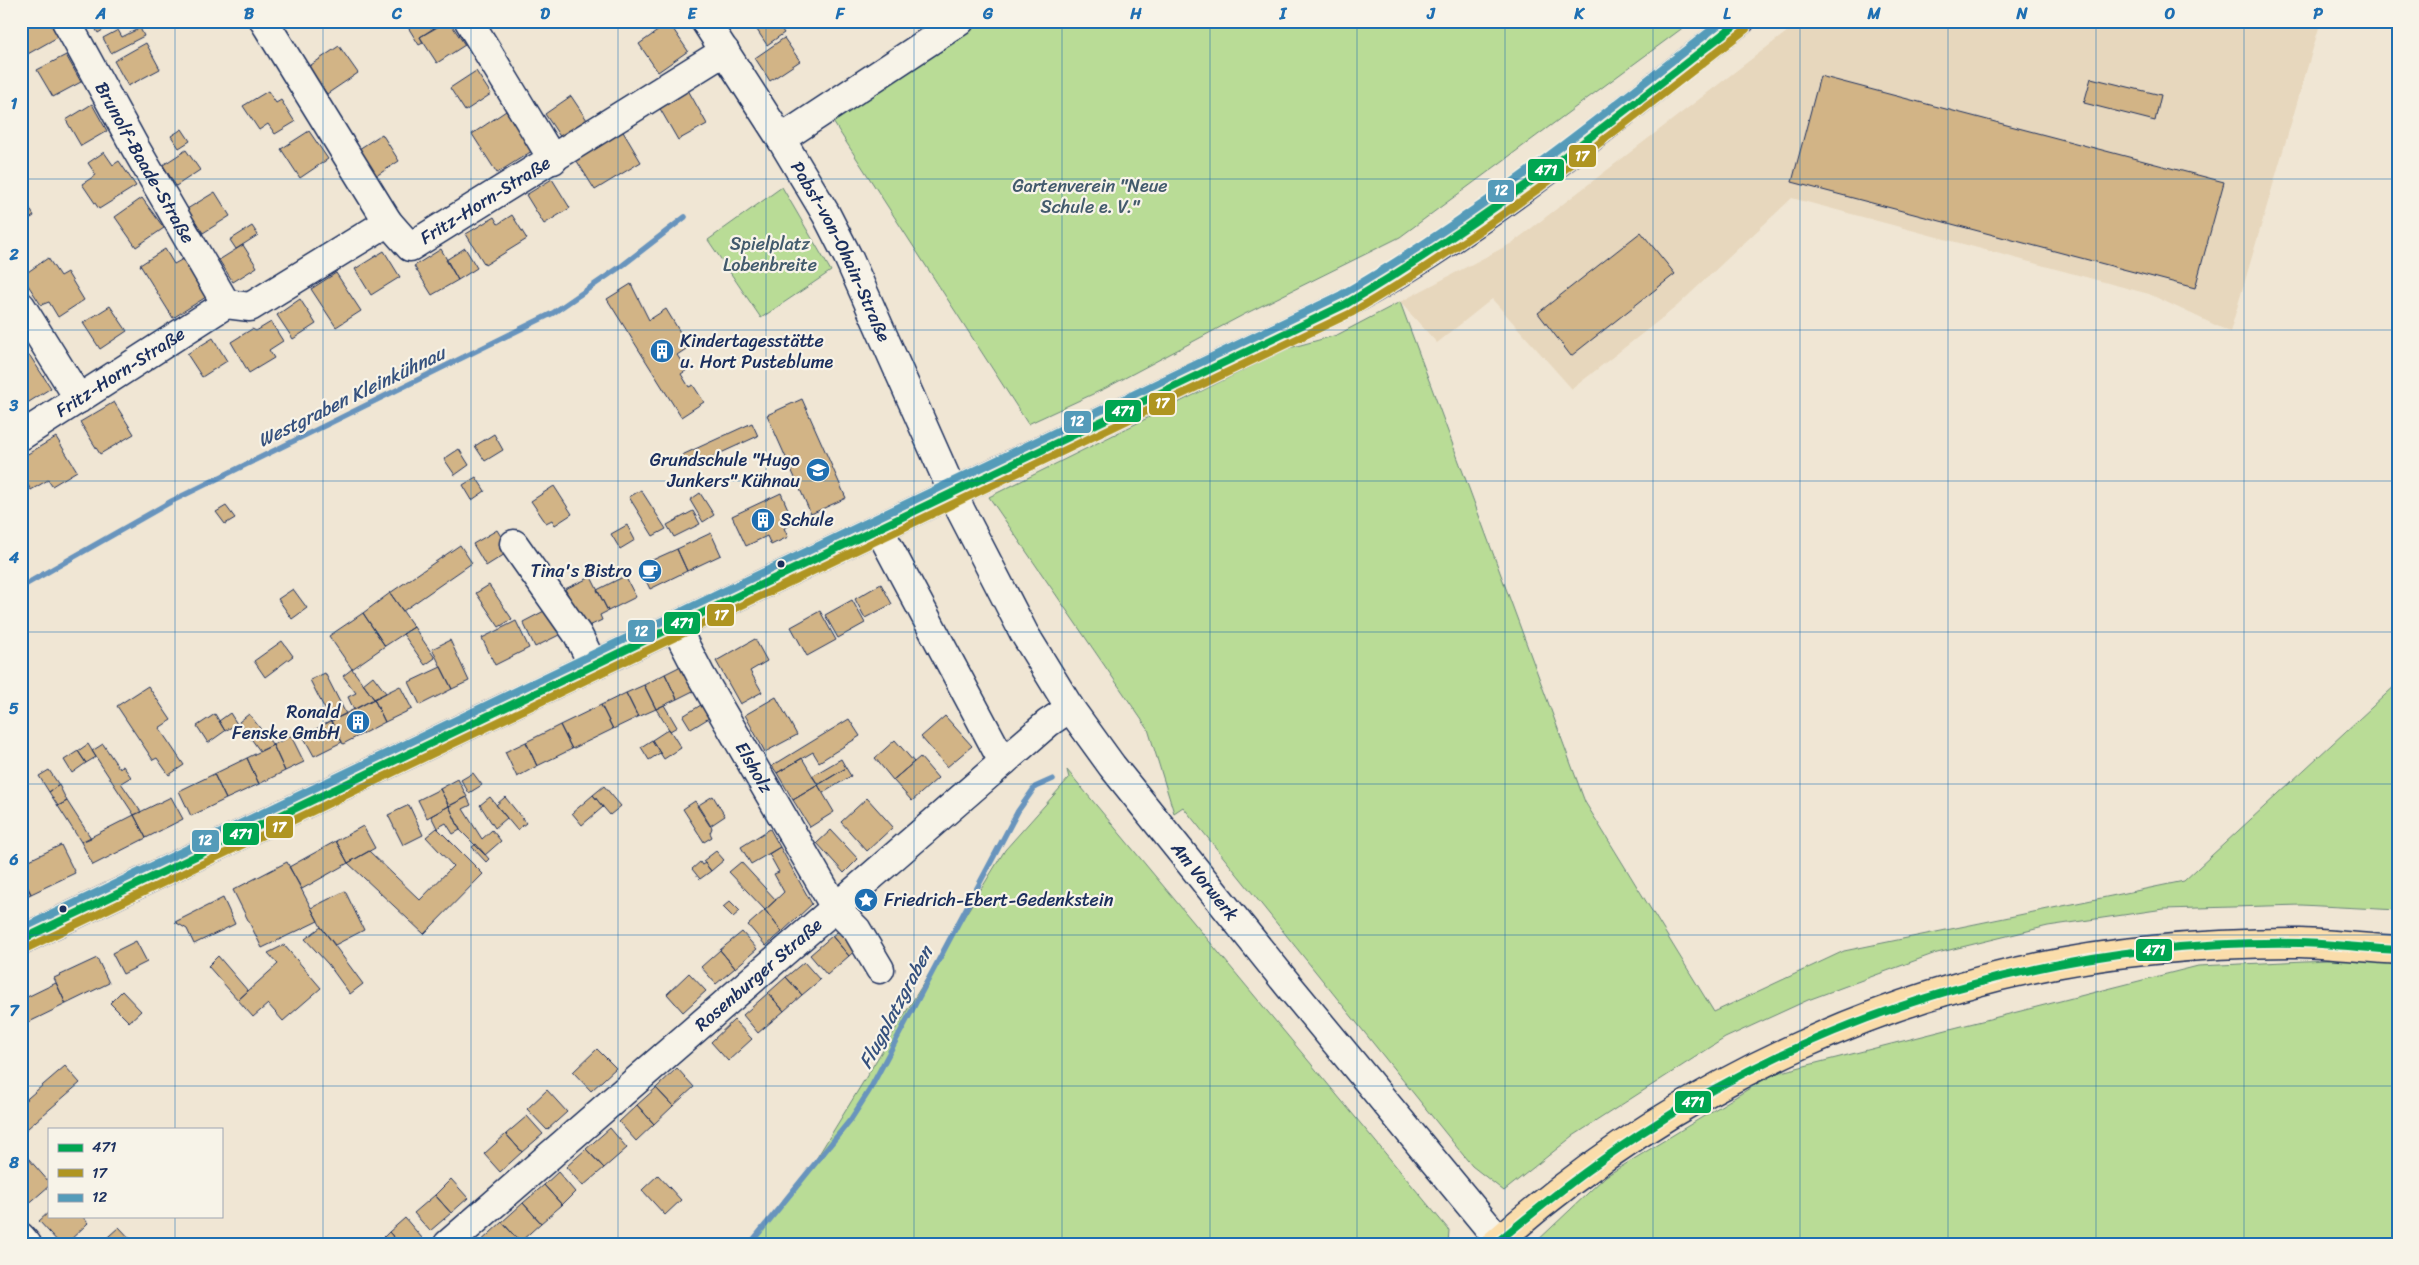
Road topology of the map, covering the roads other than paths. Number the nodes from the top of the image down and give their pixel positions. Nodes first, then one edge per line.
1 (66, 21) edge
2 (264, 21) edge
3 (469, 21) edge
4 (705, 21) edge
5 (960, 21) edge
6 (1740, 21) edge
7 (725, 51) junction
8 (781, 138) junction
9 (553, 160) junction
10 (388, 222) junction
11 (226, 304) junction
12 (21, 306) edge
13 (80, 399) junction
14 (21, 436) edge
15 (952, 494) junction
16 (878, 529) junction
17 (514, 544) dead end
18 (675, 626) junction
19 (593, 664) junction
20 (1070, 708) junction
21 (1003, 762) junction
22 (836, 909) junction
23 (21, 940) edge
24 (2398, 950) edge
25 (880, 970) dead end
26 (21, 1238) edge
27 (1497, 1242) edge
28 (27, 1244) edge
29 (448, 1244) edge

1 - 11 street, Brunolf-Baade-Straße
2 - 10 street
3 - 9 street
4 - 7 street, Pabst-von-Ohain-Straße
5 - 8 street
6 - 15 street
7 - 8 street, Pabst-von-Ohain-Straße
7 - 9 street, Fritz-Horn-Straße
8 - 15 street, Pabst-von-Ohain-Straße
9 - 10 street, Fritz-Horn-Straße
10 - 11 street
11 - 13 street, Fritz-Horn-Straße
12 - 13 street
13 - 14 street, Fritz-Horn-Straße
15 - 16 street
15 - 20 street, Am Vorwerk
16 - 18 street
16 - 21 street
17 - 19 street
18 - 19 street
18 - 22 street, Elsholz
19 - 23 street
20 - 21 street, Rosenburger Straße
20 - 27 street, Am Vorwerk
21 - 22 street, Rosenburger Straße
22 - 25 street, Elsholz
22 - 29 street, Rosenburger Straße
24 - 27 main road
26 - 28 street

